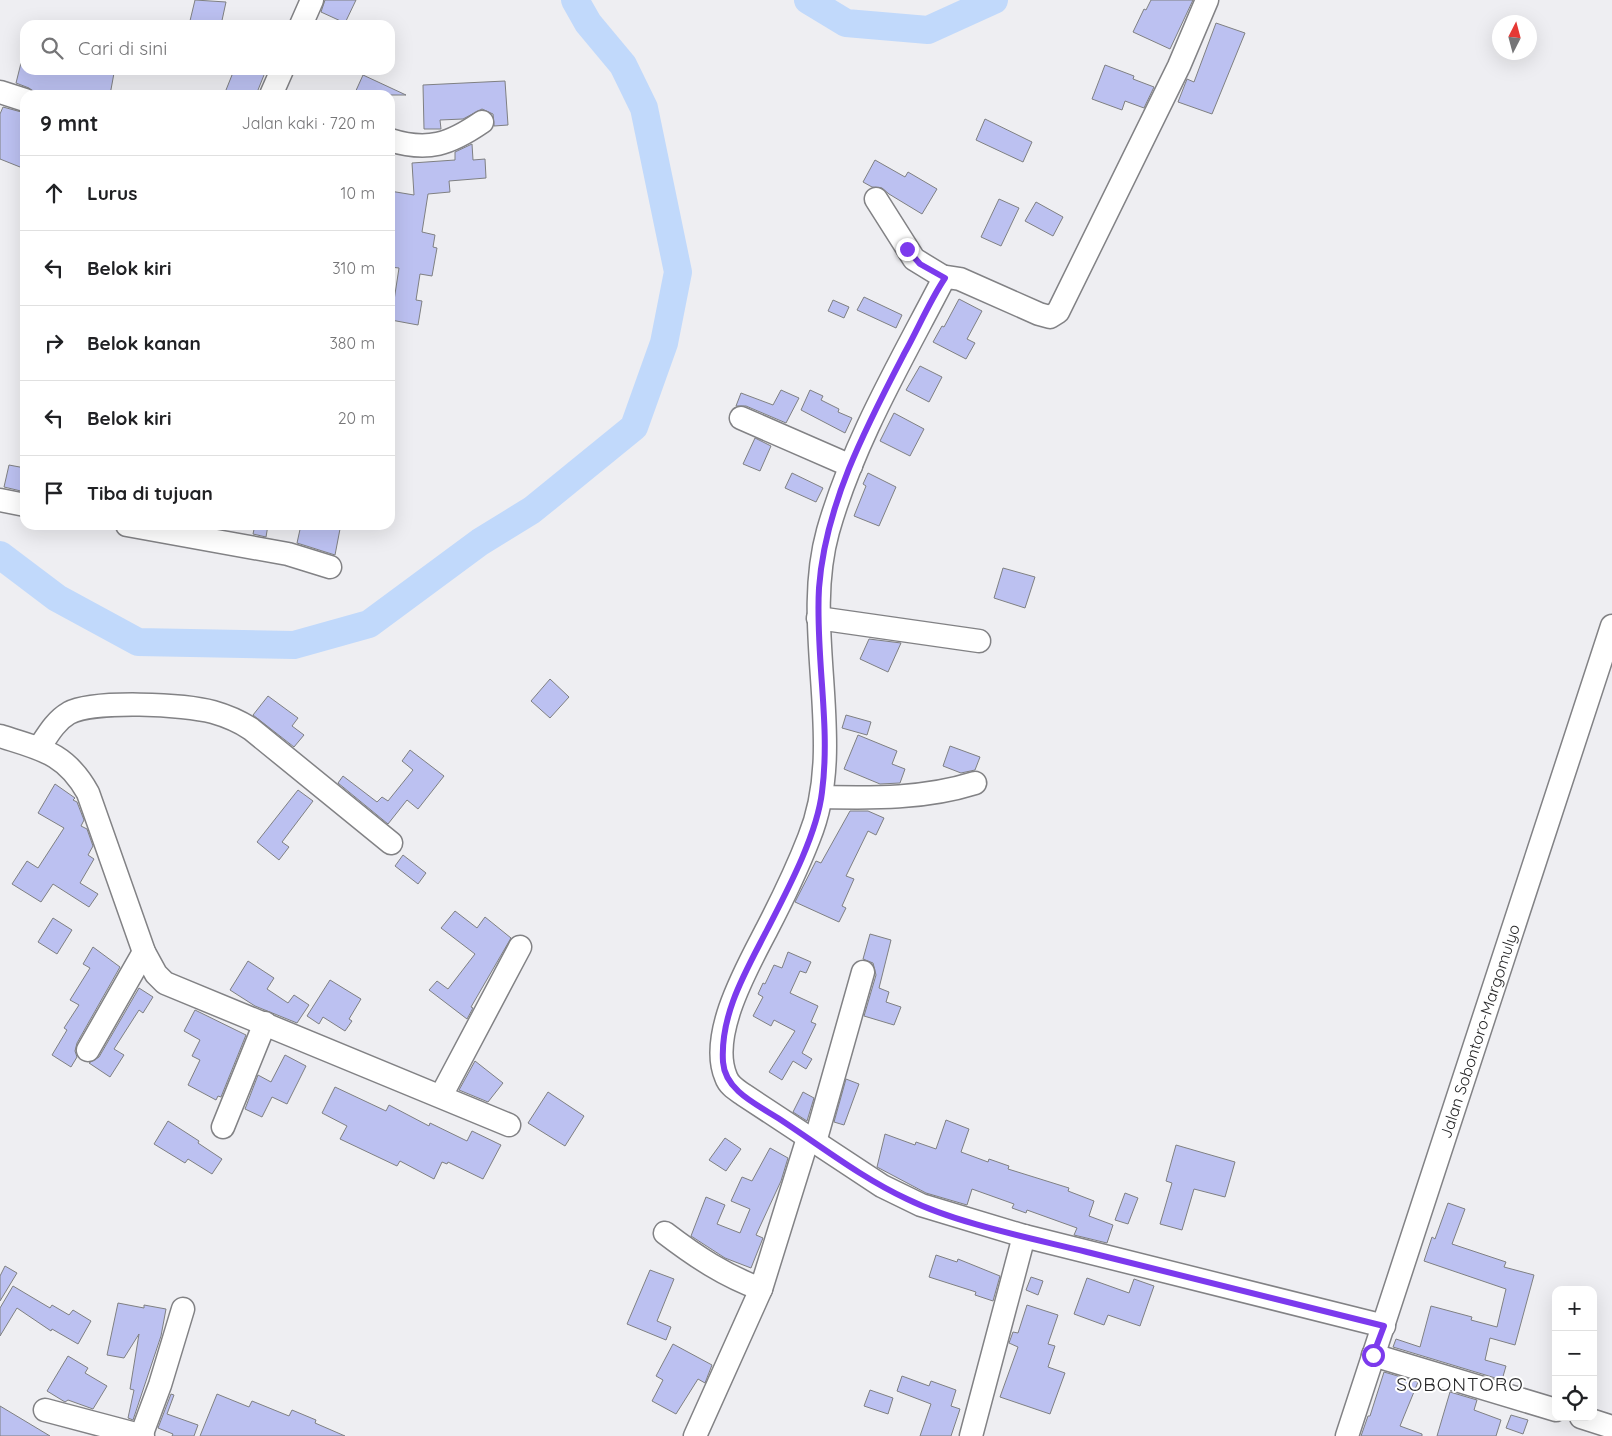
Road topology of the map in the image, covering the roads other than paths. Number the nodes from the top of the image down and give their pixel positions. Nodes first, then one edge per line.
1 (312, 0) edge
2 (1207, 0) edge
3 (303, 20) edge
4 (280, 75) edge
5 (273, 90) edge
6 (0, 92) edge
7 (20, 98) edge
8 (482, 122) dead end
9 (395, 141) edge
10 (876, 199) dead end
11 (945, 278) junction
12 (742, 418) dead end
13 (851, 466) junction
14 (0, 500) edge
15 (20, 504) edge
16 (163, 530) edge
17 (330, 567) dead end
18 (818, 618) junction
19 (1612, 626) edge
20 (979, 641) dead end
21 (0, 736) edge
22 (39, 748) junction
23 (975, 783) dead end
24 (822, 797) junction
25 (391, 843) dead end
26 (520, 947) dead end
27 (144, 952) junction
28 (863, 972) dead end
29 (265, 1023) junction
30 (88, 1050) dead end
31 (441, 1096) junction
32 (509, 1125) dead end
33 (224, 1127) dead end
34 (811, 1140) junction
35 (665, 1233) dead end
36 (1024, 1236) junction
37 (761, 1289) junction
38 (183, 1309) dead end
39 (1384, 1326) junction
40 (1373, 1355) junction
41 (1552, 1409) edge
42 (45, 1410) dead end
43 (1593, 1421) edge
44 (1612, 1427) edge
45 (142, 1436) edge
46 (695, 1436) edge
47 (971, 1436) edge
48 (1347, 1436) edge

1 - 3 street
2 - 11 street
4 - 5 street
6 - 7 street
8 - 9 street
10 - 11 street
11 - 13 street
12 - 13 street
13 - 18 street
14 - 15 street
16 - 17 street
18 - 20 street
18 - 24 street
19 - 39 street, Jalan Sobontoro-Margomulyo
21 - 22 street
22 - 25 street
22 - 27 street
23 - 24 street
24 - 34 street
26 - 31 street
27 - 29 street
27 - 30 street
28 - 34 street
29 - 31 street
29 - 33 street
31 - 32 street
34 - 36 street
34 - 37 street
35 - 37 street
36 - 39 street
36 - 47 street
37 - 46 street
38 - 45 street
39 - 40 street, Jalan Sobontoro-Margomulyo
40 - 41 street
40 - 48 street, Jalan Sobontoro-Margomulyo
42 - 45 street
43 - 44 street

